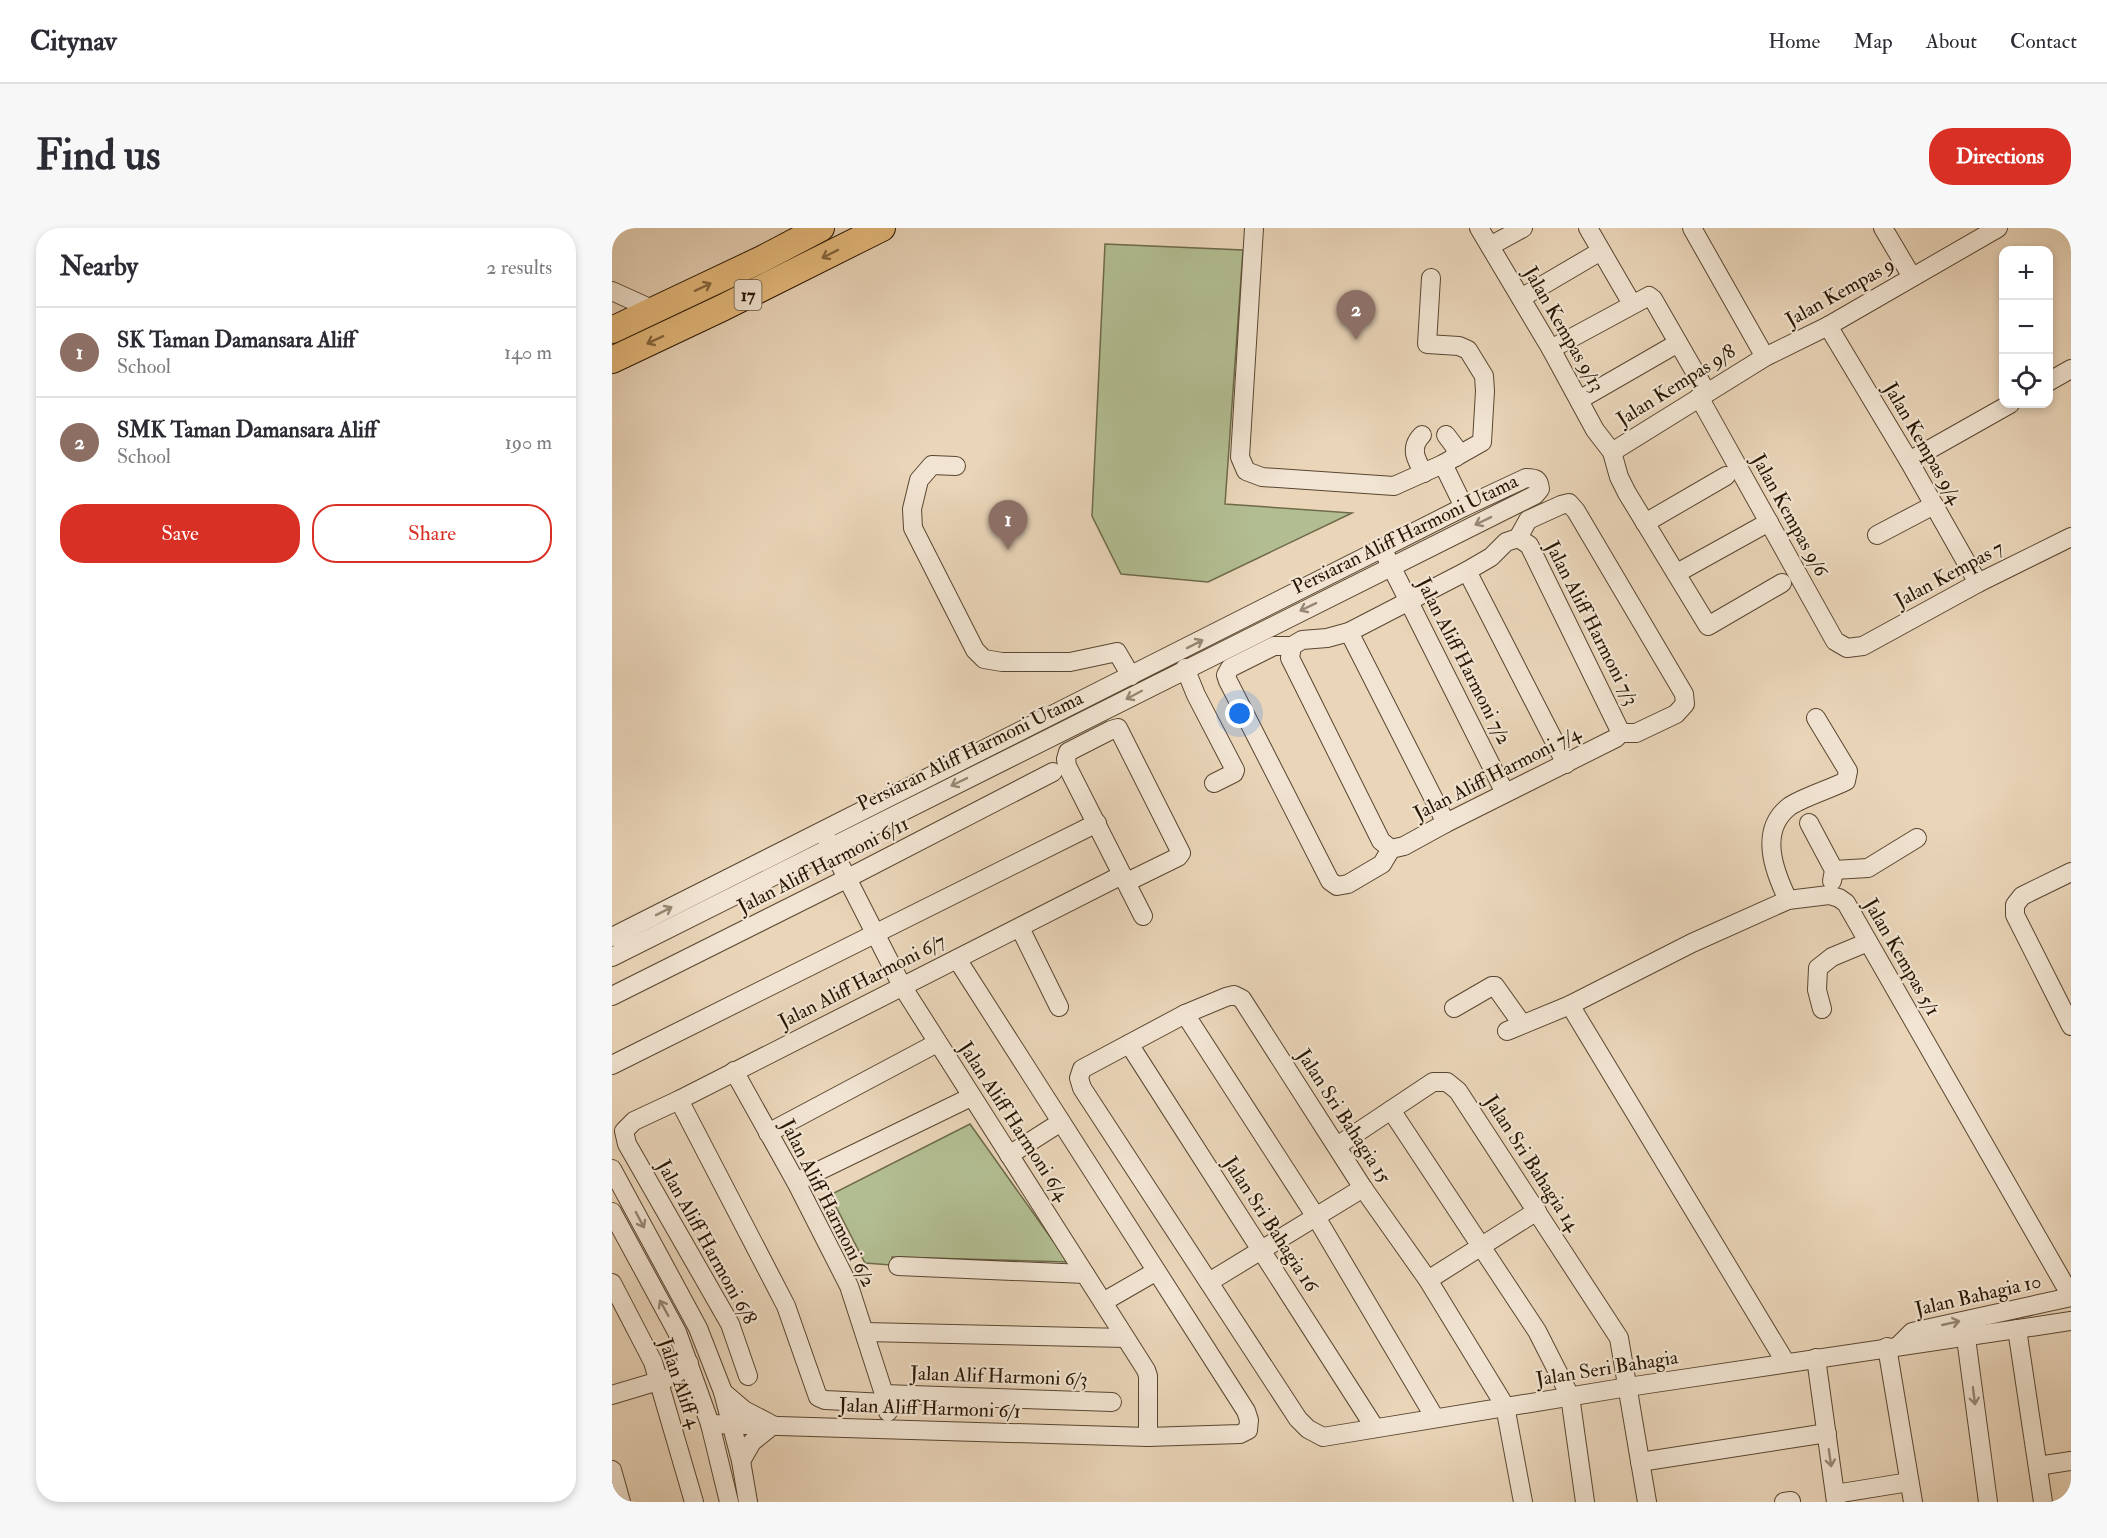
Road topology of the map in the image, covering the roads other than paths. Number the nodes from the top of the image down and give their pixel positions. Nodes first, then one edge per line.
1 (821, 228) edge
2 (882, 228) edge
3 (1254, 228) edge
4 (1479, 228) edge
5 (1523, 228) edge
6 (1588, 228) edge
7 (1692, 228) edge
8 (1883, 228) edge
9 (1998, 228) edge
10 (1490, 246) junction
11 (1602, 251) junction
12 (1912, 277) junction
13 (1431, 278) dead end
14 (612, 291) edge
15 (1521, 298) junction
16 (1632, 304) junction
17 (654, 310) junction
18 (1828, 326) junction
19 (612, 330) edge
20 (1678, 342) junction
21 (1551, 349) junction
22 (1765, 357) junction
23 (612, 360) edge
24 (2071, 369) edge
25 (2053, 380) edge
26 (1703, 395) junction
27 (1579, 400) junction
28 (2003, 408) edge
29 (1422, 435) dead end
30 (1446, 435) dead end
31 (1612, 452) junction
32 (1450, 461) junction
33 (1909, 461) junction
34 (956, 466) dead end
35 (1424, 473) junction
36 (1726, 476) dead end
37 (1934, 505) junction
38 (1464, 507) junction
39 (1769, 522) junction
40 (1646, 523) junction
41 (1877, 535) dead end
42 (2071, 537) edge
43 (1518, 538) junction
44 (1383, 549) junction
45 (1391, 566) junction
46 (1467, 571) junction
47 (1677, 573) junction
48 (1782, 583) dead end
49 (1977, 583) junction
50 (1409, 601) junction
51 (1349, 632) junction
52 (1292, 646) junction
53 (1847, 648) joint
54 (1185, 668) junction
55 (1131, 675) junction
56 (1816, 718) dead end
57 (1622, 733) junction
58 (1566, 764) junction
59 (1053, 772) dead end
60 (1214, 783) dead end
61 (1505, 793) junction
62 (1097, 822) junction
63 (1446, 823) junction
64 (1809, 823) dead end
65 (827, 838) junction
66 (1917, 838) dead end
67 (1391, 849) junction
68 (1834, 870) junction
69 (2071, 872) edge
70 (846, 879) junction
71 (1124, 879) junction
72 (1829, 895) junction
73 (1788, 900) junction
74 (1143, 916) dead end
75 (1020, 928) junction
76 (873, 934) junction
77 (612, 937) edge
78 (1868, 942) junction
79 (612, 957) edge
80 (957, 958) junction
81 (902, 986) junction
82 (612, 996) edge
83 (1570, 1005) junction
84 (1059, 1007) dead end
85 (1454, 1008) dead end
86 (1822, 1009) dead end
87 (1185, 1014) junction
88 (2071, 1026) edge
89 (937, 1043) junction
90 (1129, 1044) junction
91 (612, 1065) edge
92 (734, 1071) junction
93 (971, 1097) junction
94 (679, 1100) junction
95 (1391, 1110) junction
96 (1061, 1122) junction
97 (624, 1131) joint
98 (768, 1133) junction
99 (1337, 1146) junction
100 (1009, 1155) junction
101 (612, 1169) edge
102 (796, 1182) junction
103 (1363, 1188) junction
104 (1537, 1211) junction
105 (612, 1212) edge
106 (1316, 1217) junction
107 (1481, 1246) junction
108 (1261, 1250) junction
109 (898, 1266) dead end
110 (1155, 1272) junction
111 (1085, 1274) junction
112 (1428, 1280) junction
113 (1209, 1282) junction
114 (612, 1283) edge
115 (2071, 1296) edge
116 (1103, 1302) junction
117 (2071, 1321) edge
118 (2017, 1329) junction
119 (865, 1332) junction
120 (1125, 1338) junction
121 (1966, 1338) junction
122 (1893, 1346) junction
123 (1816, 1358) junction
124 (689, 1363) junction
125 (1786, 1363) junction
126 (748, 1376) dead end
127 (658, 1382) junction
128 (1629, 1387) junction
129 (723, 1392) junction
130 (612, 1395) edge
131 (1570, 1396) junction
132 (885, 1399) junction
133 (1112, 1402) dead end
134 (1505, 1406) junction
135 (1435, 1418) junction
136 (710, 1424) junction
137 (731, 1424) junction
138 (773, 1425) junction
139 (1376, 1428) junction
140 (890, 1429) junction
141 (1827, 1433) junction
142 (1148, 1437) junction
143 (741, 1461) junction
144 (2071, 1461) edge
145 (1640, 1462) junction
146 (2038, 1466) junction
147 (612, 1470) edge
148 (1909, 1482) junction
149 (1836, 1498) edge
150 (621, 1502) edge
151 (694, 1502) edge
152 (729, 1502) edge
153 (748, 1502) edge
154 (1523, 1502) edge
155 (1585, 1502) edge
156 (1647, 1502) edge
157 (1913, 1502) edge
158 (1988, 1502) edge
159 (2043, 1502) edge

17 -> 1 highway, 17
2 -> 23 highway, 17
3 - 35 street
4 - 10 street, Jalan Kempas 9/13
5 - 10 street
6 - 11 street
7 - 22 street
8 - 12 street
9 - 12 street, Jalan Kempas 9
10 - 15 street, Jalan Kempas 9/13
11 - 15 street
11 - 16 street
12 - 18 street, Jalan Kempas 9
13 - 32 street
14 - 17 street
15 - 21 street, Jalan Kempas 9/13
16 - 20 street, Jalan Kempas 9/6
16 - 21 street
17 - 19 highway, 17
18 - 22 street, Jalan Kempas 9
18 - 33 street, Jalan Kempas 9/4
20 - 26 street, Jalan Kempas 9/6
20 - 27 street
21 - 27 street, Jalan Kempas 9/13
22 - 26 street, Jalan Kempas 9/8
24 - 25 street
26 - 31 street, Jalan Kempas 9/8
26 - 39 street, Jalan Kempas 9/6
27 - 31 street, Jalan Kempas 9/13
28 - 33 street
29 - 35 street
30 - 32 street
31 - 40 street, Jalan Kempas 9/13
32 - 35 street
32 - 38 street
33 - 37 street, Jalan Kempas 9/4
34 - 55 street
36 - 40 street
37 - 41 street
37 - 49 street, Jalan Kempas 9/4
38 - 44 street, Persiaran Aliff Harmoni Utama
38 -> 45 street, Persiaran Aliff Harmoni Utama
39 - 47 street
39 - 53 street, Jalan Kempas 9/6
40 - 47 street, Jalan Kempas 9/13
42 - 49 street, Jalan Kempas 7
43 - 46 street
43 - 57 street, Jalan Aliff Harmoni 7/3
43 - 57 street, Jalan Aliff Harmoni 7/4
44 - 45 street, Jalan Aliff Harmoni 7/2
55 -> 44 street, Persiaran Aliff Harmoni Utama
45 - 50 street, Jalan Aliff Harmoni 7/2
45 -> 54 street, Persiaran Aliff Harmoni Utama
46 - 50 street
46 - 58 street
47 - 48 street, Jalan Kempas 9/13
49 - 53 street, Jalan Kempas 7
50 - 51 street
50 - 61 street, Jalan Aliff Harmoni 7/2
51 - 52 street
51 - 63 street
52 - 67 street
52 - 67 street
54 - 60 street
54 -> 65 street, Persiaran Aliff Harmoni Utama
55 - 65 street, Persiaran Aliff Harmoni Utama
56 - 73 street
57 - 58 street, Jalan Aliff Harmoni 7/4
58 - 61 street, Jalan Aliff Harmoni 7/4
59 - 70 street, Jalan Aliff Harmoni 6/11
61 - 63 street, Jalan Aliff Harmoni 7/4
62 - 71 street
62 - 71 street, Jalan Aliff Harmoni 6/7
62 - 76 street
63 - 67 street, Jalan Aliff Harmoni 7/4
64 - 68 street
65 - 70 street, Jalan Aliff Harmoni 6/4
77 -> 65 street, Persiaran Aliff Harmoni Utama
65 - 79 street, Persiaran Aliff Harmoni Utama
66 - 68 street
68 - 72 street
69 - 88 street
70 - 76 street, Jalan Aliff Harmoni 6/4
70 - 82 street, Jalan Aliff Harmoni 6/11
71 - 74 street
71 - 75 street, Jalan Aliff Harmoni 6/7
72 - 73 street
72 - 78 street, Jalan Kempas 5/1
73 - 83 street
75 - 80 street, Jalan Aliff Harmoni 6/7
75 - 84 street
76 - 81 street, Jalan Aliff Harmoni 6/4
76 - 91 street
78 - 86 street
78 - 115 street, Jalan Kempas 5/1
80 - 81 street, Jalan Aliff Harmoni 6/7
80 - 96 street
81 - 89 street, Jalan Aliff Harmoni 6/4
81 - 92 street, Jalan Aliff Harmoni 6/7
83 - 85 street
83 - 125 street
87 - 90 street, Jalan Sri Bahagia 15
87 - 99 street, Jalan Sri Bahagia 15
87 - 106 street
89 - 93 street, Jalan Aliff Harmoni 6/4
89 - 98 street
90 - 108 street, Jalan Sri Bahagia 16
90 - 113 street, Jalan Sri Bahagia 15
92 - 94 street, Jalan Aliff Harmoni 6/7
92 - 98 street, Jalan Aliff Harmoni 6/2
93 - 100 street, Jalan Aliff Harmoni 6/4
93 - 102 street
94 - 97 street, Jalan Aliff Harmoni 6/7
94 - 132 street, Jalan Alif Harmoni 6/3
95 - 99 street, Jalan Sri Bahagia 14
95 - 104 street, Jalan Sri Bahagia 14
95 - 107 street
96 - 100 street
96 - 110 street
97 - 126 street, Jalan Aliff Harmoni 6/8
98 - 102 street, Jalan Aliff Harmoni 6/2
99 - 103 street, Jalan Sri Bahagia 15
100 - 111 street, Jalan Aliff Harmoni 6/4
101 -> 129 street
102 - 119 street, Jalan Aliff Harmoni 6/2
103 - 106 street
103 - 112 street, Jalan Sri Bahagia 15
104 - 107 street
104 - 128 street, Jalan Sri Bahagia 14
124 -> 105 street
106 - 108 street
106 - 135 street
107 - 112 street
107 - 131 street
108 - 113 street
108 - 139 street, Jalan Sri Bahagia 16
109 - 111 street
110 - 116 street
110 - 142 street, Jalan Aliff Harmoni 6/1
111 - 116 street, Jalan Aliff Harmoni 6/4
112 - 134 street, Jalan Sri Bahagia 15
113 - 139 street, Jalan Seri Bahagia
114 - 127 street, Jalan Aliff 4
122 -> 115 street, Jalan Bahagia 10
116 - 120 street, Jalan Aliff Harmoni 6/4
117 - 118 street, Jalan Seri Bahagia
118 - 121 street, Jalan Seri Bahagia
118 - 146 street
119 - 120 street
119 - 132 street, Jalan Aliff Harmoni 6/2
120 - 142 street, Jalan Aliff Harmoni 6/4
121 - 122 street, Jalan Seri Bahagia
121 -> 158 street
122 - 123 street, Jalan Seri Bahagia
122 - 148 street
123 - 125 street, Jalan Seri Bahagia
123 - 141 street
124 - 127 street
124 - 136 street
125 - 128 street, Jalan Seri Bahagia
127 - 130 street
127 - 151 street, Jalan Aliff 4
128 - 131 street, Jalan Seri Bahagia
128 - 145 street, Jalan Sri Bahagia 14
129 - 137 street
129 - 138 street
131 - 134 street, Jalan Seri Bahagia
131 - 155 street
132 - 133 street, Jalan Alif Harmoni 6/3
132 - 140 street, Jalan Aliff Harmoni 6/2
134 - 135 street, Jalan Seri Bahagia
134 - 154 street
135 - 139 street, Jalan Seri Bahagia
136 - 137 street, Jalan Aliff Harmoni 6/1
136 - 152 street
137 - 138 street, Jalan Aliff Harmoni 6/1
137 - 143 street
138 - 140 street, Jalan Aliff Harmoni 6/1
138 - 143 street
140 - 142 street, Jalan Aliff Harmoni 6/1
141 - 145 street
141 -> 149 street
143 - 153 street
144 - 146 street
145 - 156 street, Jalan Sri Bahagia 14
146 - 159 street
147 - 150 street
148 - 149 street
148 - 157 street

